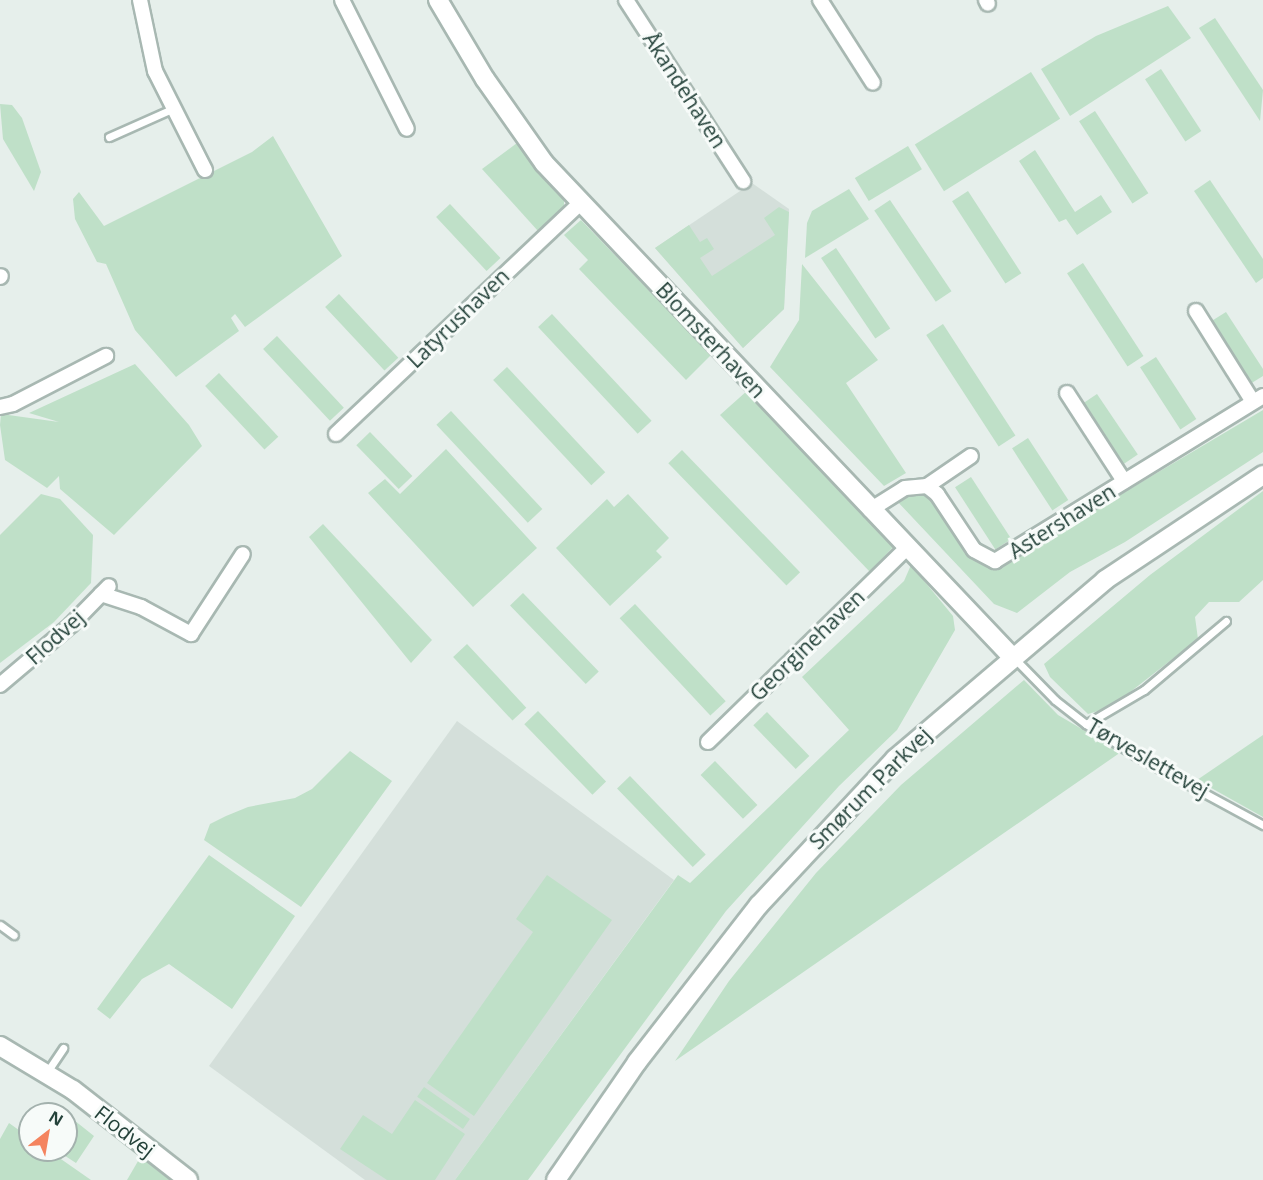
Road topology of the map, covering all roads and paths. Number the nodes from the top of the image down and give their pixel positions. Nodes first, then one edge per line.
1 (140, 0) edge
2 (342, 0) edge
3 (438, 0) edge
4 (626, 0) edge
5 (820, 0) edge
6 (873, 83) dead end
7 (174, 108) junction
8 (407, 129) dead end
9 (109, 137) dead end
10 (205, 170) dead end
11 (743, 181) dead end
12 (580, 202) junction
13 (1196, 311) dead end
14 (106, 356) dead end
15 (1067, 393) dead end
16 (1258, 399) edge
17 (0, 407) edge
18 (336, 434) dead end
19 (971, 456) dead end
20 (1263, 475) edge
21 (1124, 481) junction
22 (927, 486) junction
23 (870, 510) junction
24 (907, 548) junction
25 (243, 554) dead end
26 (1226, 621) dead end
27 (1013, 658) junction
28 (0, 686) edge
29 (1086, 723) junction
30 (708, 741) dead end
31 (1263, 825) edge
32 (0, 925) edge
33 (14, 935) dead end
34 (0, 1046) edge
35 (63, 1048) dead end
36 (47, 1072) junction
37 (188, 1180) edge
38 (556, 1180) edge

1 - 7 street
2 - 8 street
3 - 12 street, Blomsterhaven
4 - 11 street, Åkandehaven
5 - 6 street
7 - 9 lane
7 - 10 street
12 - 18 street, Latyrushaven
12 - 23 street, Blomsterhaven
13 - 16 street, Astershaven
14 - 17 street
15 - 21 street, Astershaven
16 - 21 street, Astershaven
19 - 22 street
20 - 27 street, Smørum Parkvej
21 - 22 street, Astershaven
22 - 23 street
23 - 24 street, Blomsterhaven
24 - 27 street, Blomsterhaven
24 - 30 street, Georginehaven
25 - 28 street, Flodvej
26 - 29 lane
27 - 29 lane, Tørveslettevej
27 - 38 street, Smørum Parkvej
29 - 31 lane, Tørveslettevej
32 - 33 lane
34 - 36 street, Flodvej
35 - 36 lane
36 - 37 street, Flodvej

